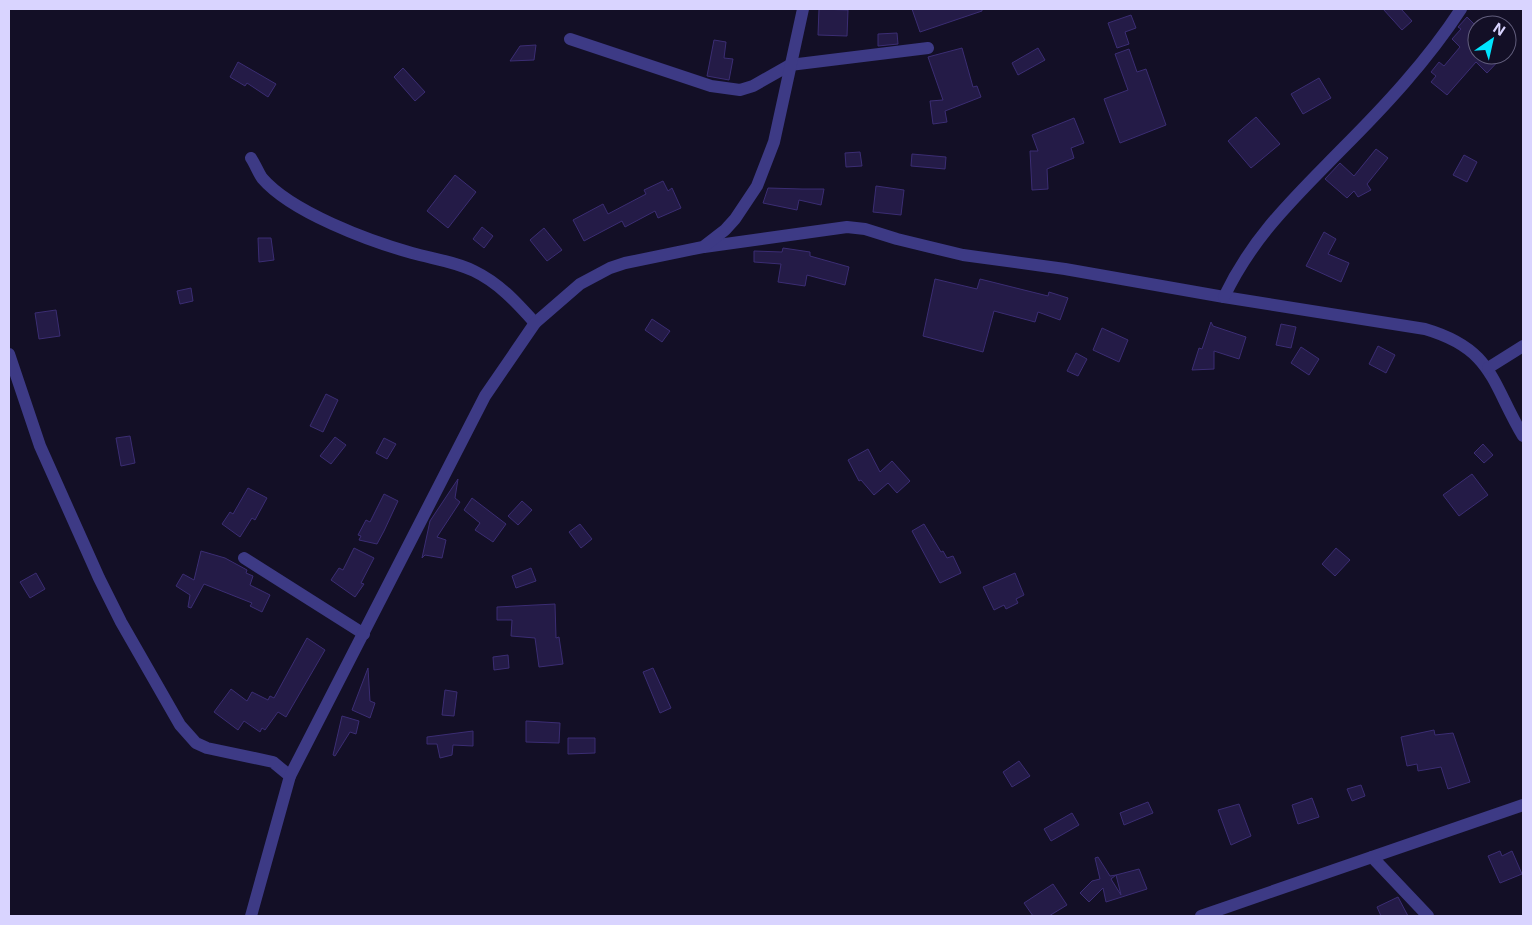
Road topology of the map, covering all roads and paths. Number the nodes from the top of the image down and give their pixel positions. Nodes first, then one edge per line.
1 (803, 9) edge
2 (1461, 9) edge
3 (570, 40) dead end
4 (928, 48) dead end
5 (790, 65) junction
6 (251, 158) dead end
7 (703, 247) junction
8 (1224, 298) junction
9 (535, 322) junction
10 (1523, 346) edge
11 (9, 354) edge
12 (1488, 368) junction
13 (1523, 436) edge
14 (244, 558) dead end
15 (364, 634) junction
16 (290, 776) junction
17 (1523, 805) edge
18 (1372, 857) junction
19 (251, 916) edge
20 (1201, 916) edge
21 (1428, 916) edge

1 - 5 street
2 - 8 street
3 - 5 street
4 - 5 street
5 - 7 street
6 - 9 street
7 - 8 street
7 - 9 street
8 - 12 street
9 - 15 street
10 - 12 street
11 - 16 street
12 - 13 street
14 - 15 street
15 - 16 street
16 - 19 street
17 - 18 street
18 - 20 street
18 - 21 street

